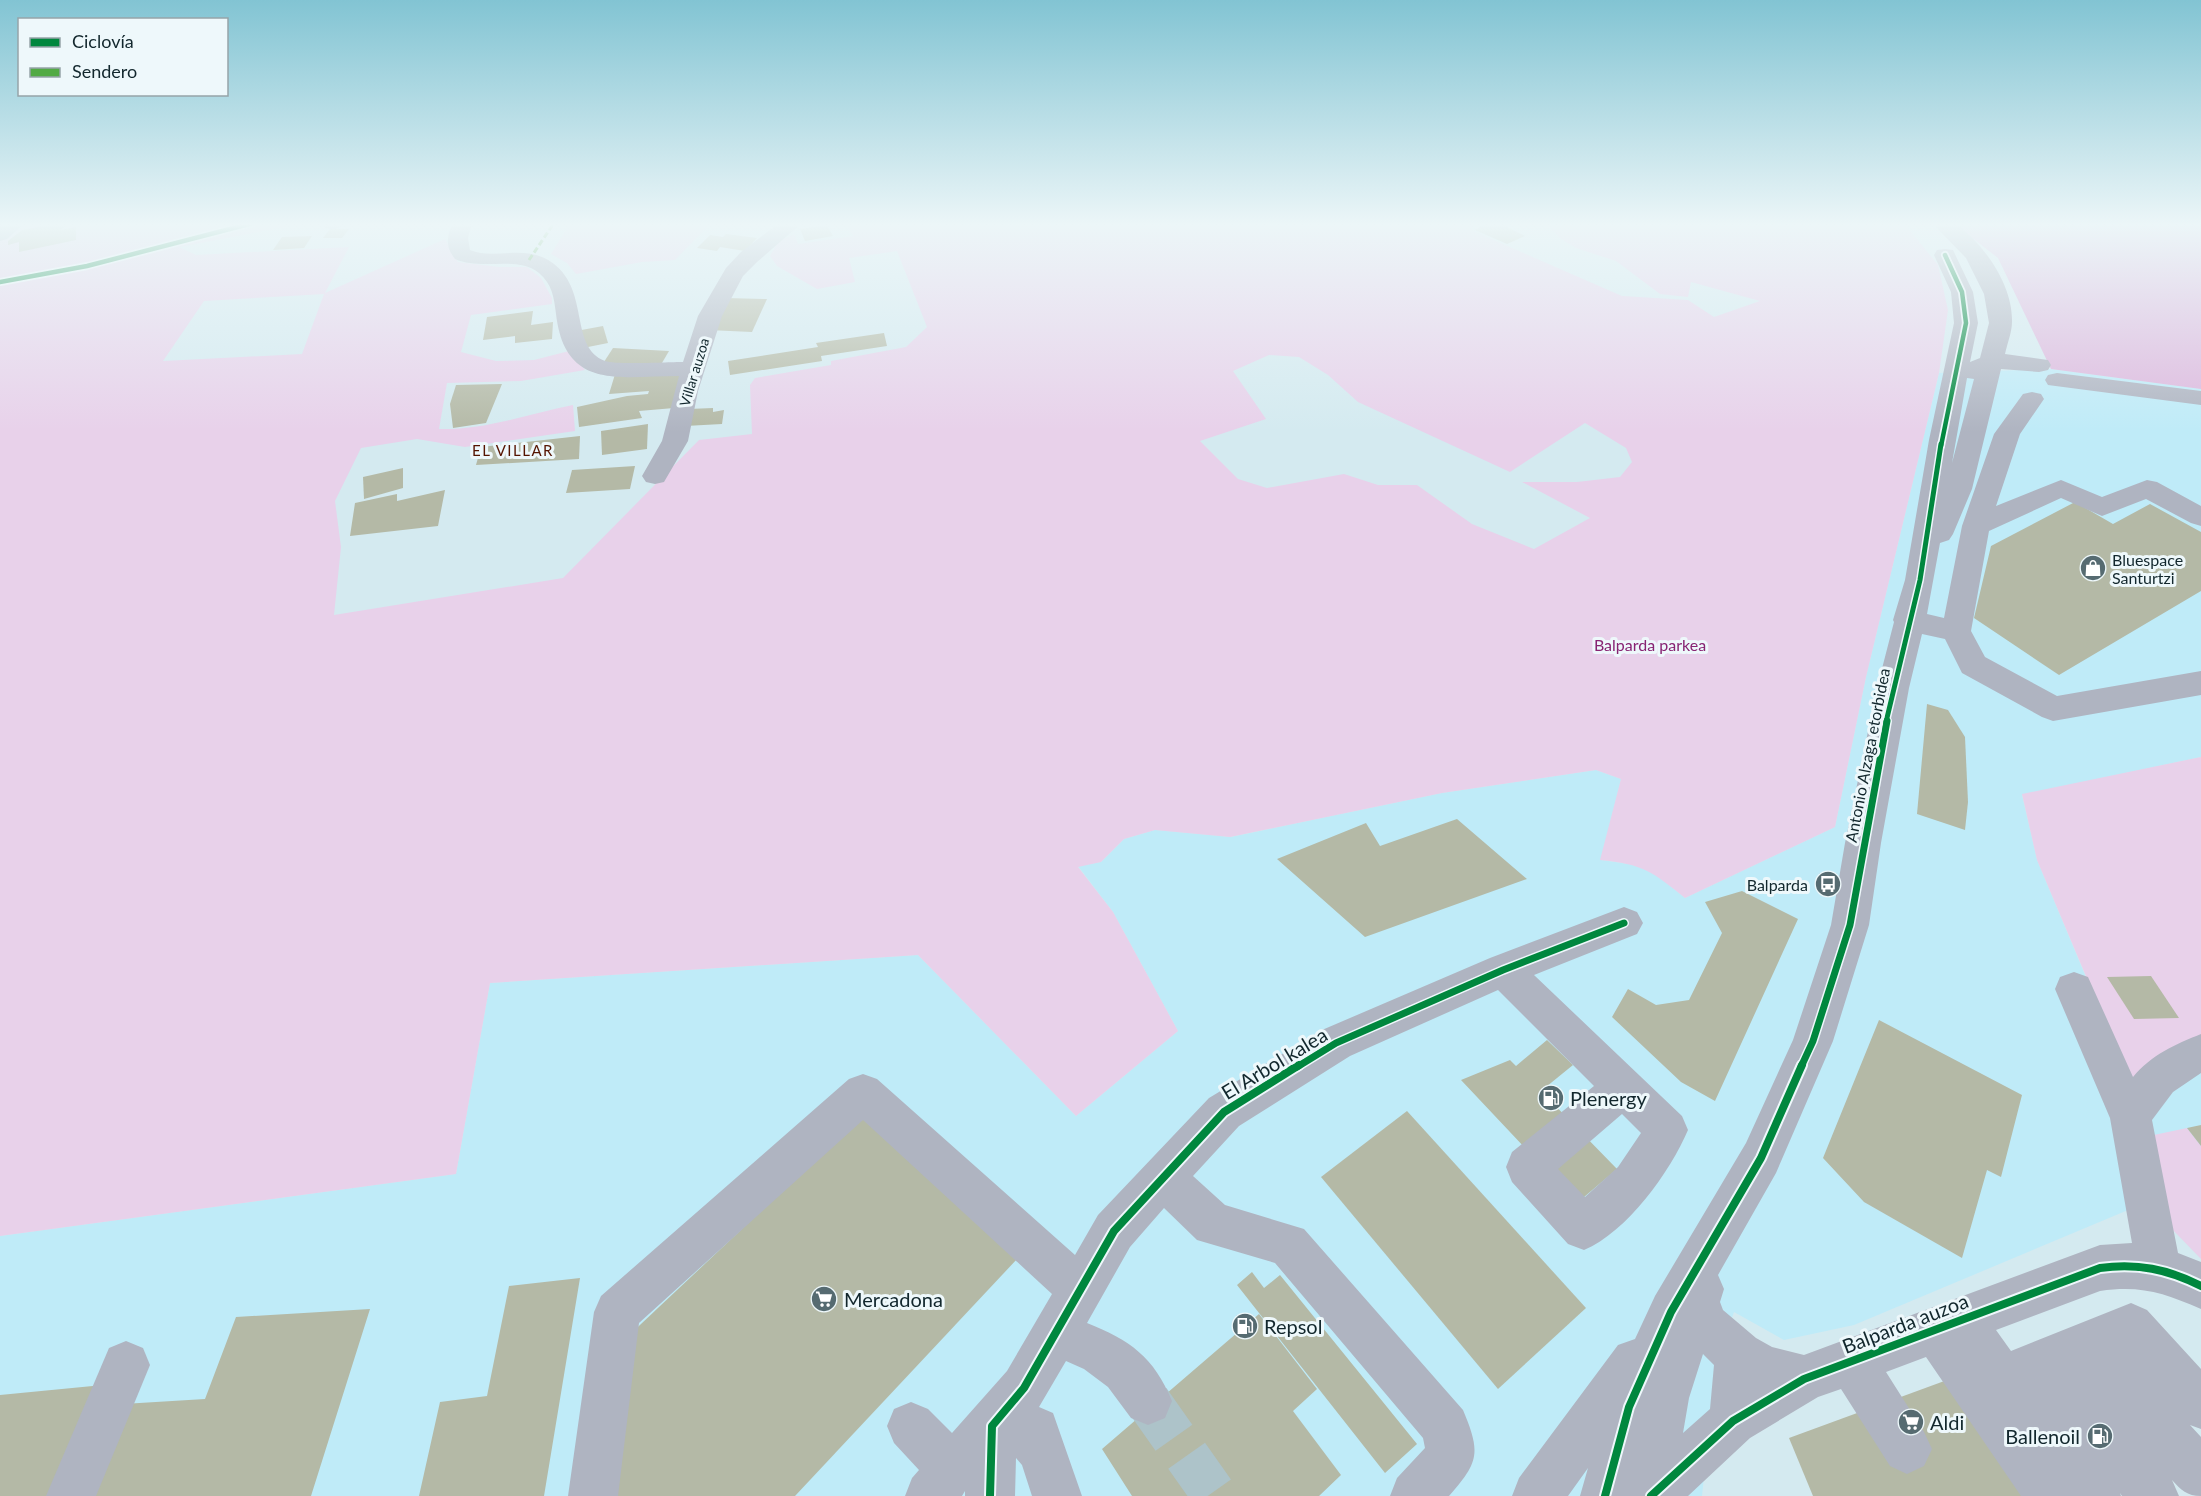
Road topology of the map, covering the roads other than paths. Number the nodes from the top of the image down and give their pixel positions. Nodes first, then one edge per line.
1 (564, 293) edge
2 (723, 293) edge
3 (1962, 293) edge
4 (1972, 293) edge
5 (1996, 293) edge
6 (2001, 319) junction
7 (1987, 367) junction
8 (694, 369) junction
9 (2045, 383) junction
10 (2201, 398) edge
11 (1974, 428) junction
12 (1942, 440) junction
13 (655, 476) dead end
14 (2201, 518) edge
15 (1976, 526) junction
16 (1920, 580) junction
17 (1908, 620) junction
18 (1956, 631) junction
19 (2201, 683) edge
20 (1624, 923) dead end
21 (1503, 970) junction
22 (2074, 989) dead end
23 (2201, 1053) edge
24 (1623, 1088) junction
25 (2131, 1118) junction
26 (1163, 1178) junction
27 (2159, 1269) junction
28 (2201, 1286) edge
29 (1080, 1289) junction
30 (1684, 1307) junction
31 (1948, 1325) junction
32 (1055, 1334) junction
33 (2089, 1343) junction
34 (1739, 1355) junction
35 (1851, 1361) junction
36 (126, 1365) dead end
37 (2025, 1369) junction
38 (1804, 1378) junction
39 (1024, 1388) junction
40 (1148, 1401) tunnel mouth
41 (2201, 1406) edge
42 (1733, 1422) junction
43 (911, 1426) dead end
44 (992, 1426) junction
45 (1907, 1449) dead end
46 (1042, 1450) junction
47 (941, 1482) edge
48 (2180, 1487) edge
49 (71, 1496) edge
50 (593, 1496) edge
51 (990, 1496) edge
52 (1057, 1496) edge
53 (1415, 1496) edge
54 (1537, 1496) edge
55 (1605, 1496) edge
56 (1650, 1496) edge
57 (2051, 1496) edge
58 (2096, 1496) edge

1 - 8 street
2 - 8 street, Villar auzoa
3 - 12 street, Antonio Alzaga etorbidea
4 - 7 street
5 - 6 street, Antonio Alzaga etorbidea
6 - 7 street, Antonio Alzaga etorbidea
6 - 9 street
7 - 9 street
7 - 11 street, Antonio Alzaga etorbidea
7 - 12 street
8 - 13 street, Villar auzoa
9 - 10 street
9 - 11 street
9 - 15 street
11 - 16 street, Antonio Alzaga etorbidea
12 - 16 street, Antonio Alzaga etorbidea
14 - 15 street
15 - 18 street
16 - 17 street, Antonio Alzaga etorbidea
17 - 18 street
17 - 30 street, Antonio Alzaga etorbidea
18 - 19 street
20 - 21 street, El Arbol kalea
21 - 24 street
21 - 26 street, El Arbol kalea
22 - 25 street
23 - 25 street
24 - 24 street
25 - 27 street
26 - 29 street, El Arbol kalea
26 - 53 street
27 - 28 street, Balparda auzoa
27 - 31 street, Balparda auzoa
29 - 32 street, El Arbol kalea
29 - 50 street
30 - 34 street
30 - 54 street
30 - 55 street
30 - 56 street
31 - 35 street, Balparda auzoa
31 - 37 street
31 - 57 street
32 - 39 street, El Arbol kalea
32 - 40 street
33 - 37 street
33 - 41 street
33 - 48 street
34 - 38 street
34 - 42 street
35 - 38 street, Balparda auzoa
35 - 45 street
36 - 49 street
37 - 48 street
37 - 58 street
38 - 42 street, Balparda auzoa
39 - 44 street, El Arbol kalea
39 - 46 street
42 - 56 street, Balparda auzoa
43 - 47 street
44 - 46 street
44 - 47 street
44 - 51 street
46 - 52 street

